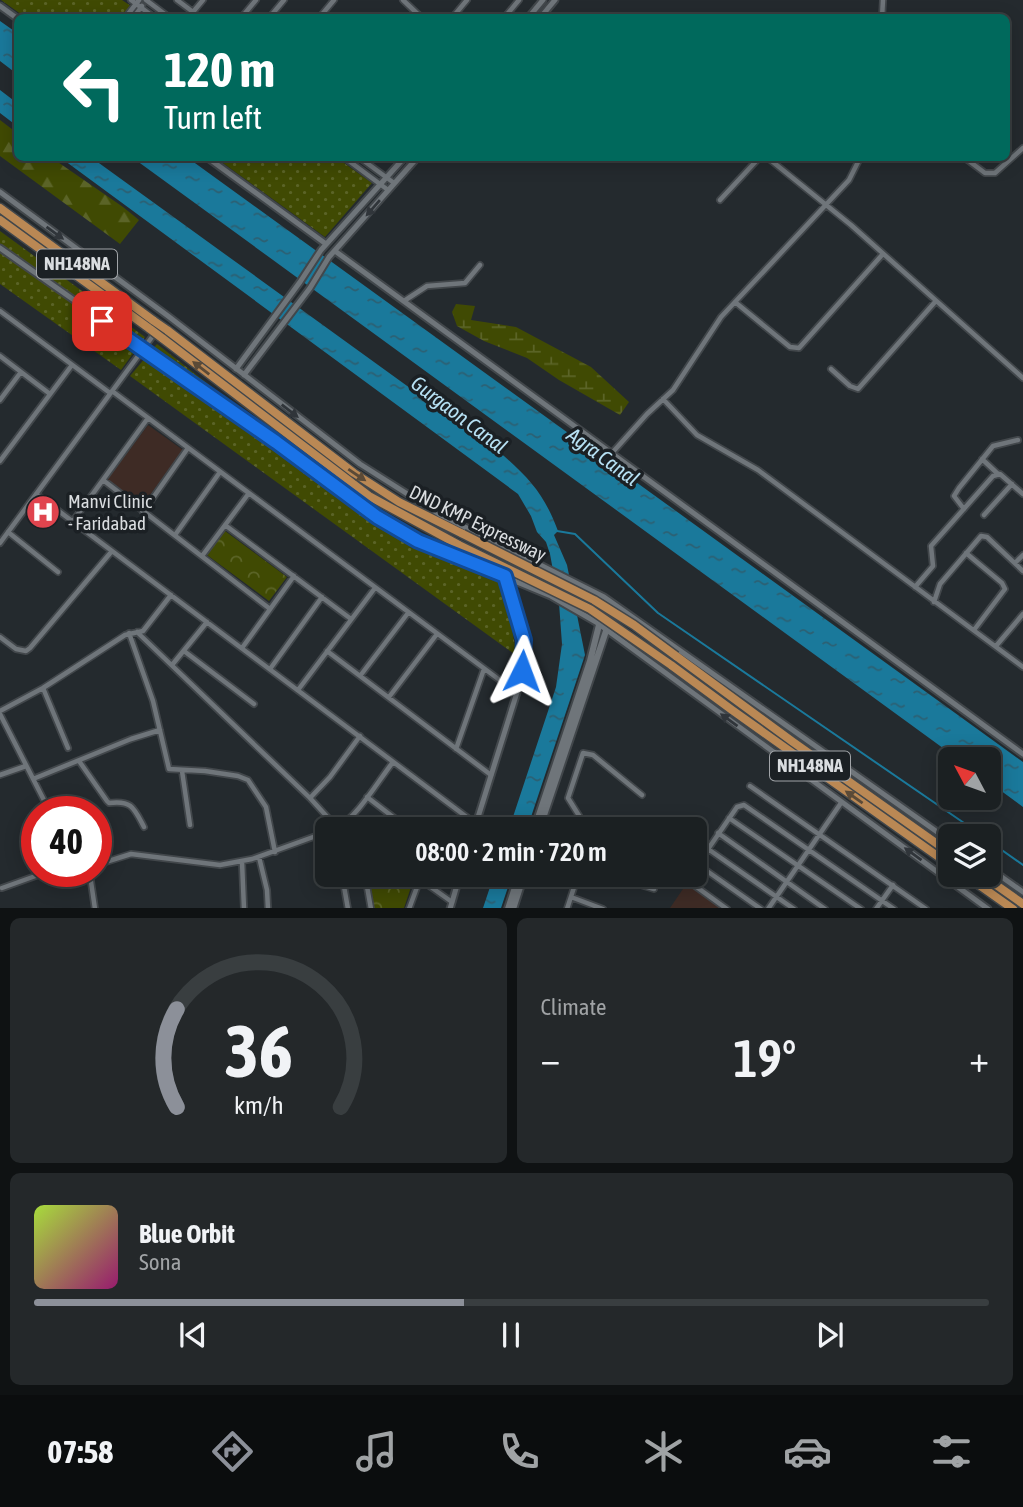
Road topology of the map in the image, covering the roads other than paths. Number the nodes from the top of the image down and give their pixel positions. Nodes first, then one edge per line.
1 (147, 0) edge
2 (177, 0) edge
3 (203, 0) edge
4 (256, 0) edge
5 (284, 0) edge
6 (334, 0) edge
7 (402, 0) edge
8 (467, 0) edge
9 (519, 0) edge
10 (543, 0) edge
11 (555, 0) edge
12 (137, 3) edge
13 (193, 12) junction
14 (165, 14) edge
15 (196, 14) edge
16 (244, 14) edge
17 (272, 14) edge
18 (322, 14) edge
19 (418, 14) edge
20 (455, 14) edge
21 (507, 14) edge
22 (531, 14) edge
23 (543, 14) edge
24 (212, 161) edge
25 (349, 161) edge
26 (364, 161) edge
27 (401, 161) edge
28 (414, 161) edge
29 (756, 161) edge
30 (772, 161) edge
31 (858, 161) edge
32 (969, 161) edge
33 (1008, 161) edge
34 (386, 177) junction
35 (394, 183) junction
36 (380, 184) junction
37 (388, 190) junction
38 (0, 192) edge
39 (720, 200) dead end
40 (825, 203) junction
41 (0, 208) edge
42 (0, 220) edge
43 (326, 244) junction
44 (0, 248) edge
45 (335, 251) junction
46 (882, 254) junction
47 (480, 265) dead end
48 (404, 301) junction
49 (735, 302) junction
50 (935, 302) junction
51 (0, 311) edge
52 (168, 316) junction
53 (164, 334) junction
54 (143, 350) junction
55 (0, 356) edge
56 (72, 365) junction
57 (236, 369) junction
58 (831, 369) dead end
59 (21, 372) junction
60 (244, 375) junction
61 (1023, 378) edge
62 (111, 392) junction
63 (50, 394) junction
64 (663, 399) junction
65 (0, 400) edge
66 (148, 418) junction
67 (1018, 440) dead end
68 (188, 448) junction
69 (612, 453) junction
70 (982, 459) junction
71 (0, 461) edge
72 (220, 472) junction
73 (998, 474) junction
74 (103, 480) junction
75 (1012, 484) junction
76 (248, 493) junction
77 (36, 494) junction
78 (1023, 494) edge
79 (964, 509) junction
80 (144, 512) junction
81 (984, 515) dead end
82 (73, 522) junction
83 (225, 525) junction
84 (8, 532) junction
85 (481, 535) junction
86 (174, 536) junction
87 (0, 543) edge
88 (112, 551) junction
89 (966, 553) junction
90 (1023, 555) edge
91 (202, 556) junction
92 (468, 562) junction
93 (1015, 563) junction
94 (1023, 571) edge
95 (58, 572) dead end
96 (294, 576) junction
97 (505, 576) junction
98 (915, 587) junction
99 (375, 588) junction
100 (171, 595) junction
101 (322, 597) junction
102 (934, 602) junction
103 (271, 609) junction
104 (408, 612) junction
105 (1023, 614) edge
106 (352, 620) junction
107 (207, 622) junction
108 (600, 625) junction
109 (647, 628) junction
110 (974, 630) junction
111 (606, 631) junction
112 (137, 632) junction
113 (129, 633) junction
114 (437, 634) junction
115 (0, 638) edge
116 (996, 646) junction
117 (242, 648) junction
118 (632, 649) junction
119 (184, 651) junction
120 (327, 651) junction
121 (172, 665) junction
122 (1023, 667) edge
123 (270, 669) junction
124 (484, 669) junction
125 (360, 676) junction
126 (43, 688) junction
127 (298, 690) junction
128 (517, 693) junction
129 (389, 698) junction
130 (254, 704) dead end
131 (0, 713) edge
132 (160, 730) junction
133 (360, 736) junction
134 (68, 748) dead end
135 (456, 749) junction
136 (1023, 754) edge
137 (79, 761) junction
138 (393, 761) junction
139 (26, 766) junction
140 (182, 771) junction
141 (0, 775) edge
142 (491, 775) junction
143 (33, 779) junction
144 (750, 786) dead end
145 (642, 795) dead end
146 (42, 796) edge
147 (367, 797) junction
148 (310, 798) junction
149 (841, 803) junction
150 (327, 817) edge
151 (350, 817) edge
152 (393, 817) edge
153 (463, 817) edge
154 (478, 817) edge
155 (538, 817) edge
156 (543, 817) edge
157 (580, 817) edge
158 (729, 818) junction
159 (190, 825) dead end
160 (144, 827) dead end
161 (718, 833) junction
162 (938, 833) edge
163 (819, 834) junction
164 (315, 837) edge
165 (938, 844) edge
166 (708, 849) joint
167 (809, 849) junction
168 (275, 852) junction
169 (938, 856) edge
170 (259, 857) junction
171 (112, 860) edge
172 (242, 862) junction
173 (798, 866) junction
174 (707, 873) edge
175 (1001, 876) edge
176 (21, 881) edge
177 (786, 881) junction
178 (893, 885) junction
179 (92, 887) edge
180 (344, 887) edge
181 (367, 887) edge
182 (414, 887) edge
183 (429, 887) edge
184 (456, 887) edge
185 (516, 887) edge
186 (519, 887) edge
187 (574, 887) edge
188 (645, 887) edge
189 (697, 887) edge
190 (982, 887) edge
191 (999, 887) edge
192 (2, 888) dead end
193 (654, 890) dead end
194 (1023, 892) edge
195 (776, 896) junction
196 (571, 897) junction
197 (882, 900) junction
198 (1023, 904) edge
199 (451, 905) edge
200 (983, 907) edge
201 (95, 908) edge
202 (244, 908) edge
203 (268, 908) edge
204 (348, 908) edge
205 (371, 908) edge
206 (409, 908) edge
207 (511, 908) edge
208 (567, 908) edge
209 (603, 908) edge
210 (727, 908) edge
211 (761, 908) edge
212 (768, 908) edge
213 (794, 908) edge
214 (825, 908) edge
215 (861, 908) edge
216 (876, 908) edge
217 (894, 908) edge
218 (926, 908) edge
219 (1013, 908) edge

1 - 12 street
1 - 14 street
2 - 13 street
3 - 13 street
4 - 16 street
5 - 17 street
6 - 18 street
7 - 19 street
8 - 20 street
9 - 21 street
10 - 22 street
11 - 23 street
13 - 15 street
24 - 43 street
25 - 36 street
26 - 34 street
27 - 34 street
28 - 35 street
29 - 39 street
30 - 40 street
31 - 40 street
32 - 33 street
34 - 35 street
34 - 36 street
35 - 37 street
36 - 37 street
36 - 43 street
37 -> 45 street
38 -> 52 street
40 - 46 street
40 - 49 street
41 - 53 highway, DND KMP Expressway / NH148NA, bridge
42 - 53 highway, DND KMP Expressway / NH148NA, bridge
43 - 57 street
44 - 54 street
45 - 48 street
45 - 60 street
46 - 49 street
46 - 50 street
47 - 48 street
48 - 69 street
49 - 64 street
50 - 58 street
50 - 61 street
51 - 56 street
52 - 54 street
52 - 57 street
53 -> 165 highway, DND KMP Expressway / NH148NA, bridge
169 -> 53 highway, DND KMP Expressway / NH148NA, bridge
54 - 62 street
54 - 92 street
55 - 59 street
56 - 62 street
56 - 63 street
57 - 60 street
59 - 63 street
59 - 65 street
60 -> 85 street
62 - 66 street
62 - 77 street
63 - 71 street
64 - 69 street
64 - 98 street
66 - 68 street
66 - 74 street
67 - 70 street
68 - 72 street
68 - 80 street
69 - 136 street
70 - 73 street
70 - 79 street
72 - 76 street
72 - 86 street
73 - 75 street
73 - 79 street
74 - 80 street
74 - 82 street
75 - 78 street
75 - 81 street
76 - 83 street
76 - 99 street
77 - 82 street
77 - 84 street
79 - 98 street
80 - 86 street
82 - 88 street
83 - 91 street
83 - 96 street
84 - 87 street
84 - 95 street
85 - 92 street
85 - 109 street
86 - 91 street
88 - 100 street
88 - 115 street
89 - 93 street
89 - 102 street
89 - 110 street
90 - 93 street
91 - 103 street
92 - 97 street
93 - 94 street
96 - 101 street
96 - 103 street
97 - 108 street
97 - 128 street
98 - 102 street
99 - 104 street
99 - 106 street
100 - 107 street
100 - 112 street
101 - 106 street
101 - 123 street
102 - 110 street
103 - 117 street
104 - 114 street
104 - 125 street
105 - 116 street
106 - 120 street
107 - 117 street
107 - 119 street
108 - 111 street
108 - 155 main road
109 - 118 street
109 - 162 street
110 - 116 street
111 - 118 street
111 - 156 main road
112 - 113 street
112 - 121 street
113 - 126 street
113 - 132 street
114 - 124 street
114 - 129 street
116 - 122 street
117 - 123 street
149 -> 118 street
119 - 121 street
119 - 130 street
120 - 125 street
120 - 127 street
121 - 148 street
123 - 127 street
124 - 128 street
124 - 135 street
125 - 129 street
126 - 131 street
126 - 134 street
127 - 133 street
128 - 142 street
129 - 135 street
131 - 139 street
132 - 137 street
132 - 140 street
133 - 138 street
133 - 148 street
135 - 142 street
137 - 143 street
137 - 160 street
138 - 147 street
138 - 153 street
139 - 141 street
139 - 143 street
140 - 159 street
140 - 168 street
142 - 154 street
143 - 146 street
144 - 163 street
145 - 157 street
147 - 151 street
147 - 152 street
148 - 150 street
149 - 163 street
200 -> 149 street
158 - 161 street
158 - 167 street
158 - 173 street
161 - 166 street
161 - 177 street
163 - 167 street
163 - 178 street
164 - 168 street
166 - 195 street
167 - 173 street
167 - 197 street
168 - 170 street
170 - 172 street
170 - 203 street
171 - 172 street
172 - 202 street
173 - 177 street
173 - 215 street
174 - 211 street
175 - 194 street
176 - 192 street
177 - 195 street
177 - 214 street
178 - 197 street
178 - 218 street
179 - 201 street
180 - 204 street
181 - 205 street
182 - 206 street
183 - 199 street
184 - 199 street
185 - 207 main road
186 - 207 main road
187 - 196 street
188 - 193 street
189 - 210 street
190 - 219 highway
191 - 198 highway
195 - 212 street
195 - 213 street
196 - 208 street
196 - 209 street
197 - 216 street
197 - 217 street

